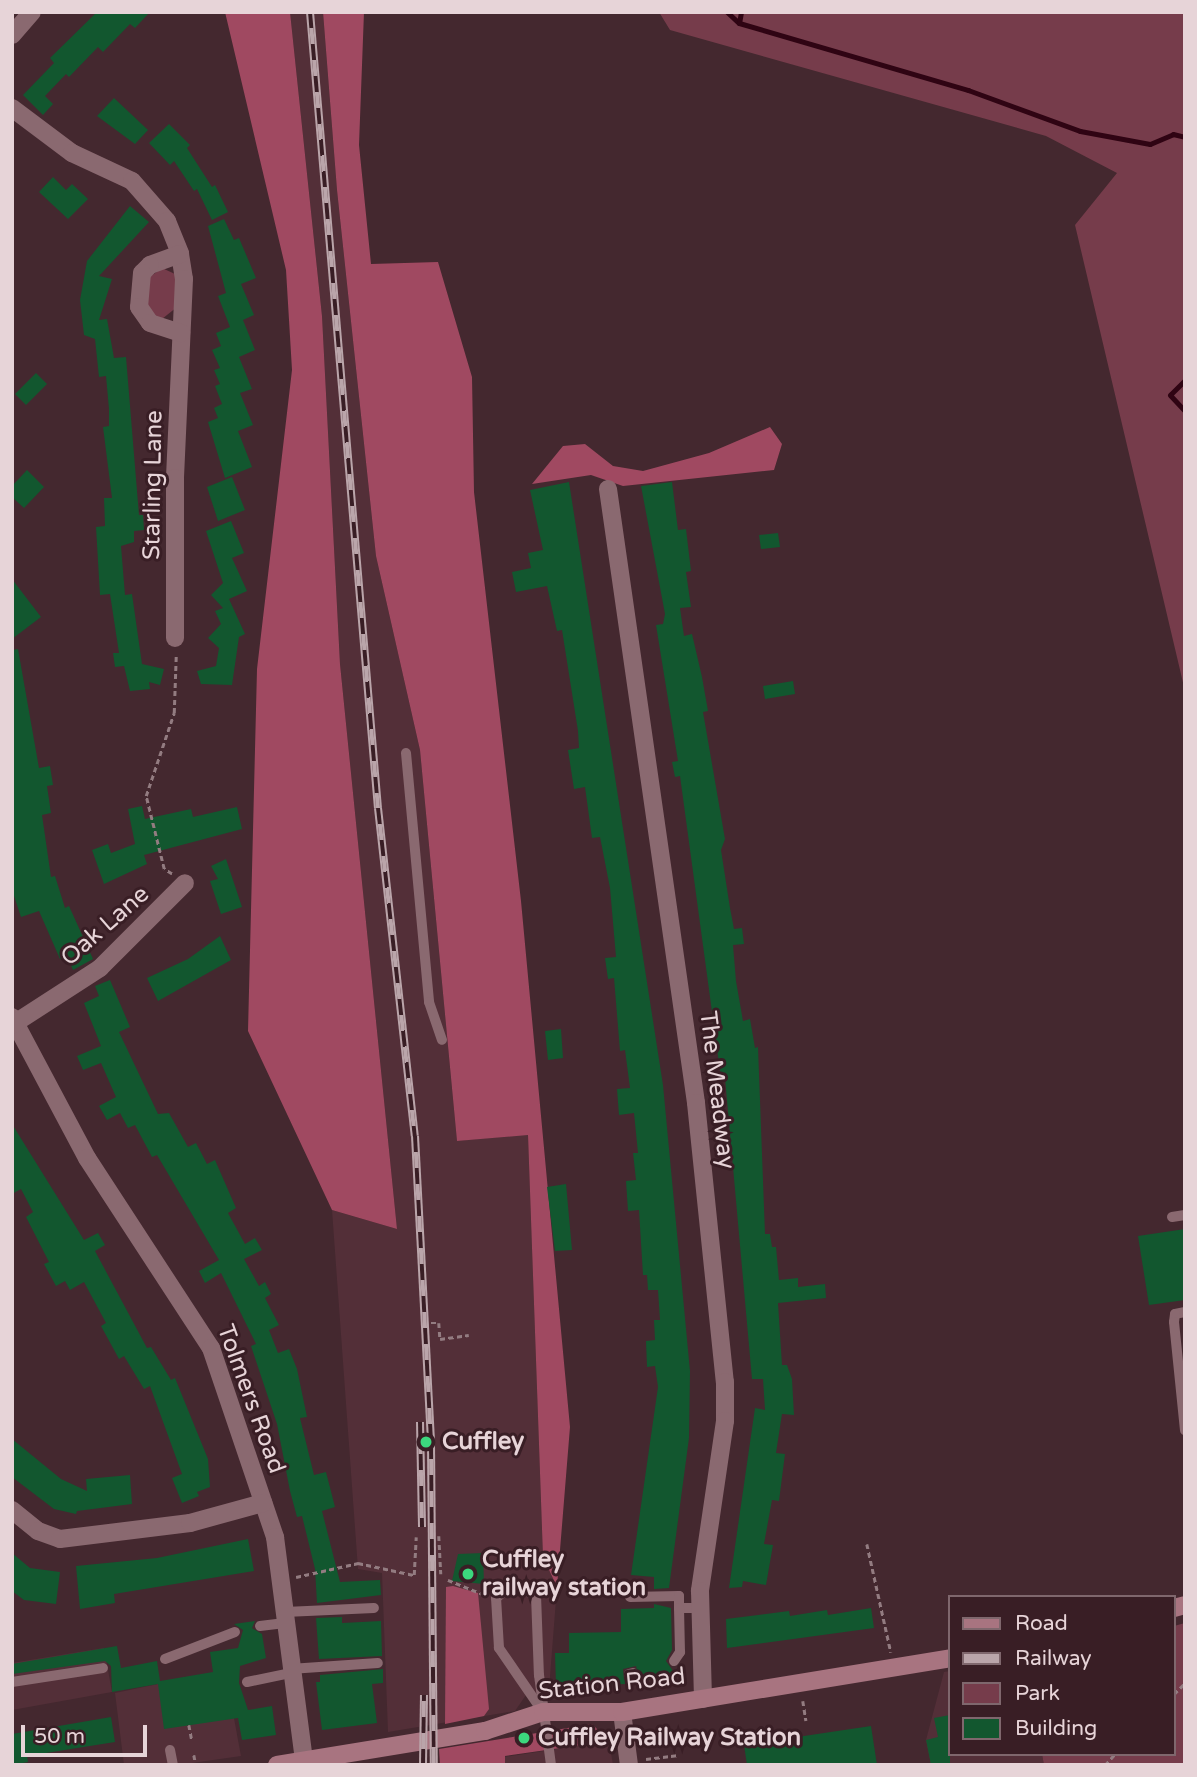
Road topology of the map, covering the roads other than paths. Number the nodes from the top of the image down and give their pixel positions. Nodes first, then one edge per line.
1 (32, 12) edge
2 (12, 36) edge
3 (12, 108) edge
4 (180, 254) junction
5 (181, 333) junction
6 (608, 489) dead end
7 (176, 638) road end
8 (406, 753) dead end
9 (186, 883) road end
10 (13, 1022) edge
11 (442, 1040) dead end
12 (1185, 1215) edge
13 (1172, 1217) dead end
14 (1185, 1312) edge
15 (1185, 1430) edge
16 (263, 1503) junction
17 (12, 1510) edge
18 (630, 1597) dead end
19 (374, 1608) dead end
20 (679, 1608) junction
21 (700, 1608) junction
22 (285, 1618) junction
23 (260, 1626) dead end
24 (235, 1632) dead end
25 (948, 1658) edge
26 (164, 1659) dead end
27 (674, 1661) dead end
28 (379, 1663) dead end
29 (103, 1668) dead end
30 (290, 1671) junction
31 (12, 1682) edge
32 (247, 1682) dead end
33 (703, 1699) junction
34 (543, 1712) junction
35 (622, 1712) junction
36 (170, 1749) dead end
37 (304, 1760) junction
38 (629, 1763) edge
39 (173, 1765) edge
40 (276, 1765) edge
41 (551, 1765) edge

1 - 2 street
3 - 4 street, Starling Lane
4 - 5 street, Starling Lane
4 - 5 street
5 - 7 street, Starling Lane
6 - 21 street, The Meadway
8 - 11 lane
9 - 10 street, Oak Lane
10 - 16 street, Tolmers Road
12 - 13 lane
14 - 15 lane
16 - 17 street
16 - 22 street, Tolmers Road
18 - 20 lane
19 - 22 lane
20 - 21 lane
20 - 27 lane
21 - 33 street, The Meadway
22 - 23 lane
22 - 30 street, Tolmers Road
24 - 26 lane
25 - 33 main road, Station Road
28 - 30 lane
29 - 31 lane
30 - 32 lane
30 - 37 street, Tolmers Road
33 - 35 main road, Station Road
34 - 34 lane
34 - 35 main road, Station Road
34 - 37 main road, Station Road
34 - 41 lane
35 - 38 street
36 - 39 lane
37 - 40 main road, Station Road

